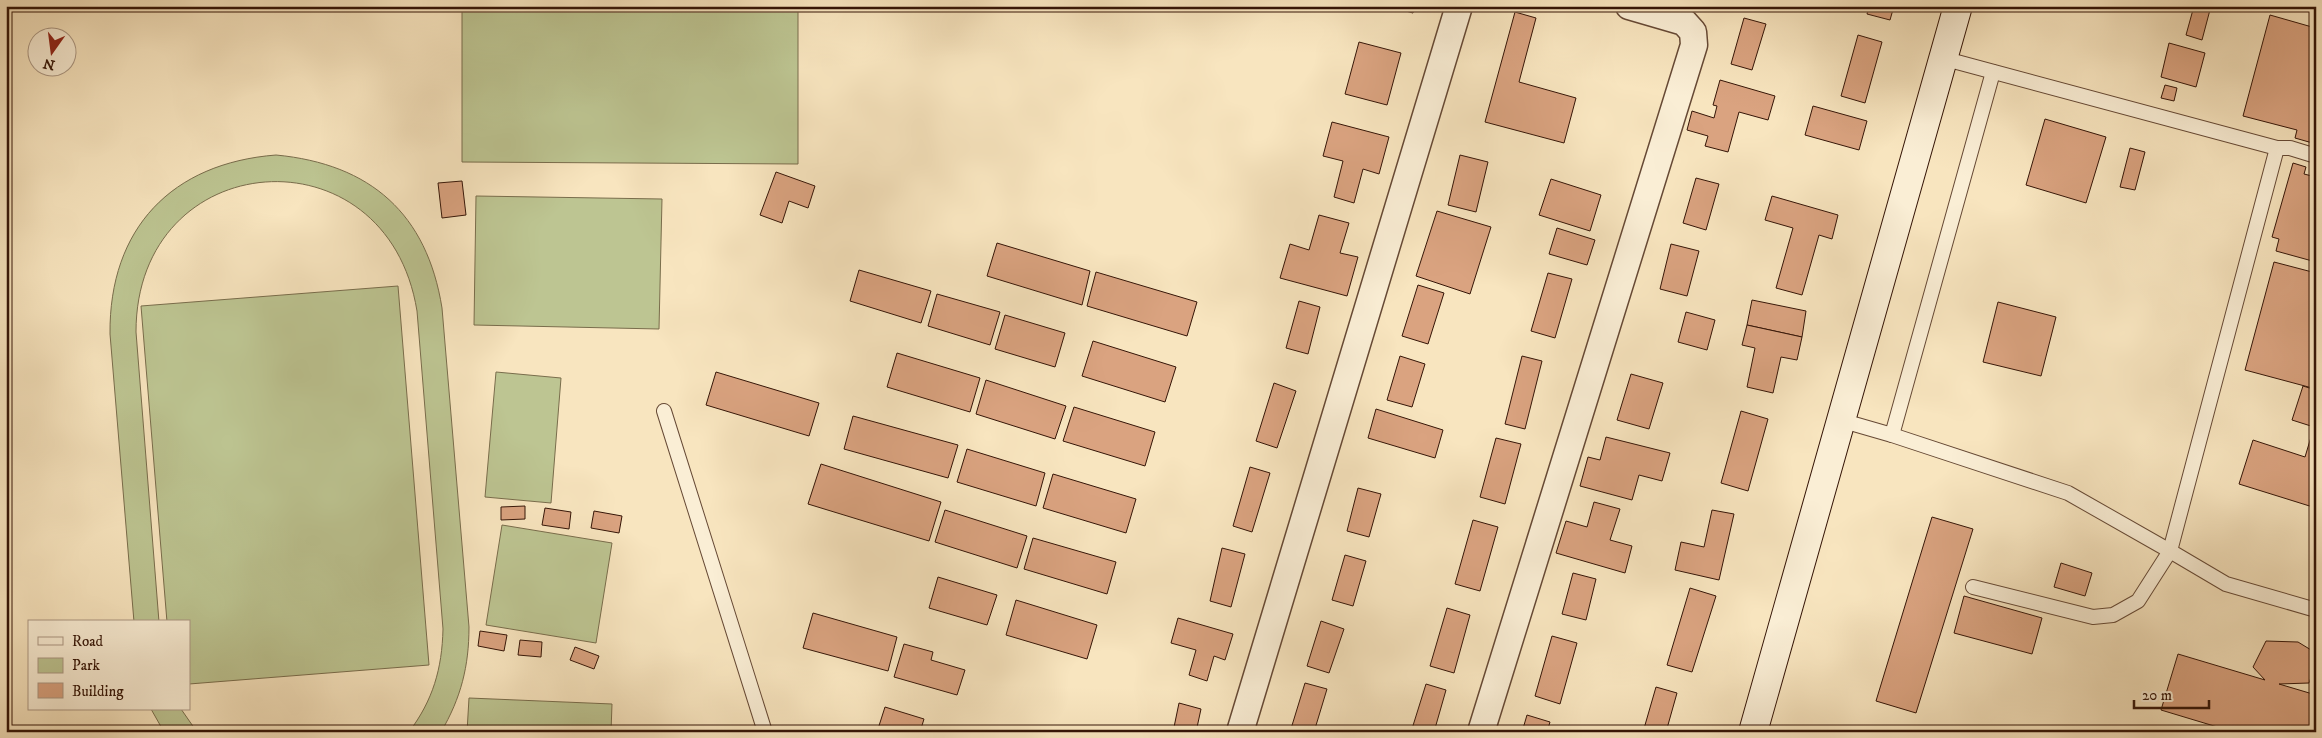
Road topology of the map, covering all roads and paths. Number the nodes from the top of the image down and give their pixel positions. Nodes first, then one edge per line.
1 (1459, 6) edge
2 (1629, 6) edge
3 (1958, 6) edge
4 (1942, 58) junction
5 (1993, 72) junction
6 (2277, 148) junction
7 (2316, 156) edge
8 (664, 411) dead end
9 (1840, 420) junction
10 (1892, 435) junction
11 (2170, 552) junction
12 (1973, 587) dead end
13 (2316, 610) edge
14 (765, 732) edge
15 (1240, 732) edge
16 (1481, 732) edge
17 (1753, 732) edge

1 - 15 street
2 - 16 street
3 - 4 street
4 - 5 lane
4 - 9 street
5 - 6 lane
5 - 10 lane
6 - 7 lane
6 - 11 lane
8 - 14 lane
9 - 10 lane
9 - 17 street
10 - 11 lane
11 - 12 lane
11 - 13 lane

